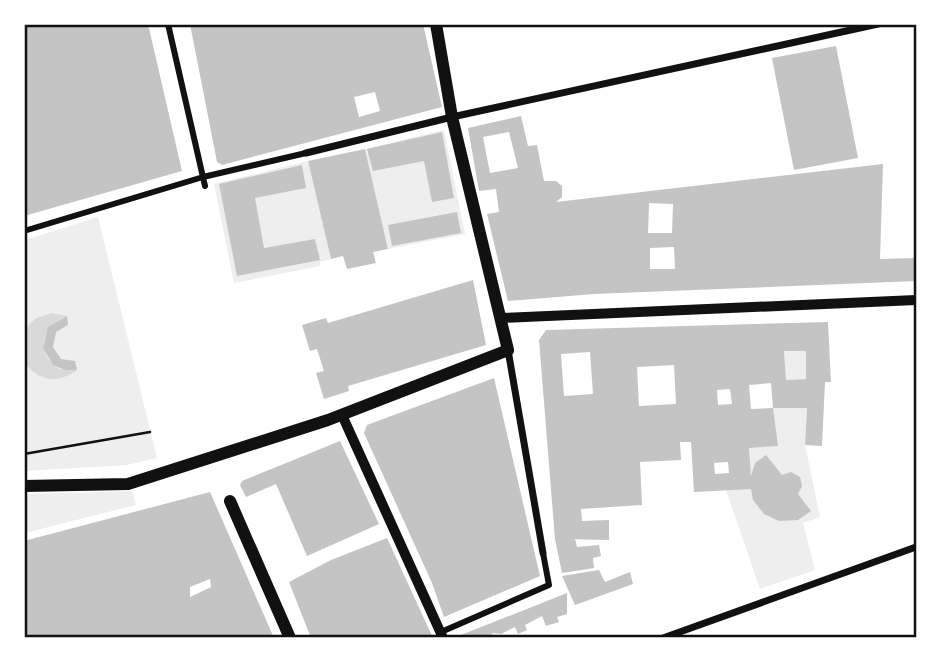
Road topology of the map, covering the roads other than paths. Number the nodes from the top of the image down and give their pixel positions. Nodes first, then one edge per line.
1 (168, 24) edge
2 (436, 24) edge
3 (878, 24) edge
4 (452, 117) junction
5 (306, 153) joint
6 (203, 177) junction
7 (205, 186) dead end
8 (24, 231) edge
9 (916, 300) edge
10 (500, 318) junction
11 (508, 350) junction
12 (342, 415) junction
13 (24, 486) edge
14 (230, 501) dead end
15 (916, 547) edge
16 (543, 554) joint
17 (442, 635) edge
18 (290, 638) edge
19 (663, 638) edge

1 - 6 street
2 - 4 main road
3 - 4 street
4 - 5 street
4 - 10 main road
5 - 6 street
6 - 7 street
6 - 8 street
9 - 10 street
10 - 11 main road
11 - 12 main road
11 - 16 street
12 - 13 main road
12 - 17 street
14 - 18 main road
15 - 19 street
16 - 17 street

